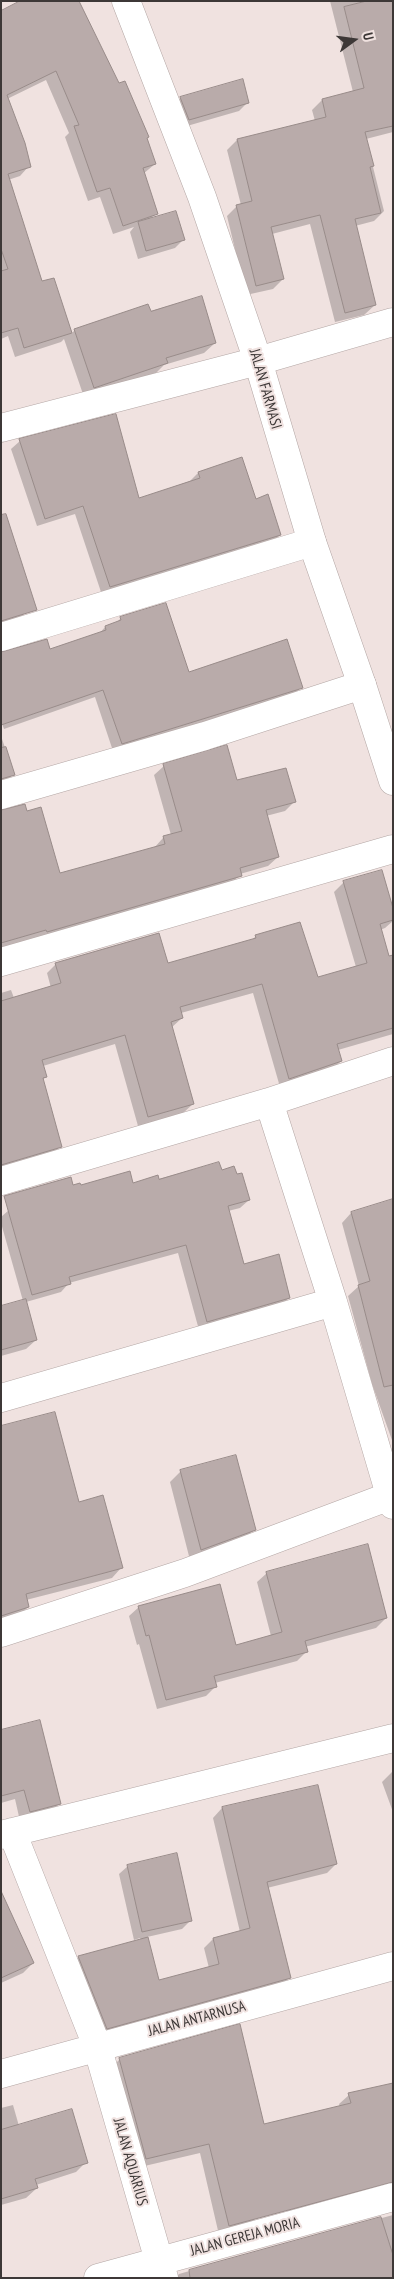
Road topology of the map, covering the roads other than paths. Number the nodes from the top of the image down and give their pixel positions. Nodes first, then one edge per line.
1 (126, 1) edge
2 (393, 322) edge
3 (258, 362) junction
4 (1, 428) edge
5 (312, 542) junction
6 (1, 637) edge
7 (362, 686) junction
8 (393, 781) edge
9 (1, 796) edge
10 (393, 849) edge
11 (1, 962) edge
12 (393, 1062) edge
13 (269, 1102) junction
14 (1, 1181) edge
15 (333, 1302) junction
16 (1, 1398) edge
17 (391, 1501) edge
18 (1, 1634) edge
19 (393, 1738) edge
20 (7, 1834) edge
21 (393, 1966) edge
22 (97, 2046) junction
23 (1, 2074) edge
24 (393, 2197) edge
25 (161, 2269) edge
26 (98, 2278) edge

1 - 3 street, JALAN FARMASI
2 - 3 street
3 - 4 street
3 - 5 street, JALAN FARMASI
5 - 6 street
5 - 7 street, JALAN FARMASI
7 - 8 street, JALAN FARMASI
7 - 9 street
10 - 11 street
12 - 13 street
13 - 14 street
13 - 15 street
15 - 16 street
15 - 17 street
17 - 18 street
19 - 20 street
20 - 22 street, JALAN AQUARIUS
21 - 22 street, JALAN ANTARNUSA
22 - 23 street, JALAN ANTARNUSA
22 - 25 street, JALAN AQUARIUS
24 - 25 street, JALAN GEREJA MORIA
25 - 26 street, JALAN GEREJA MORIA

